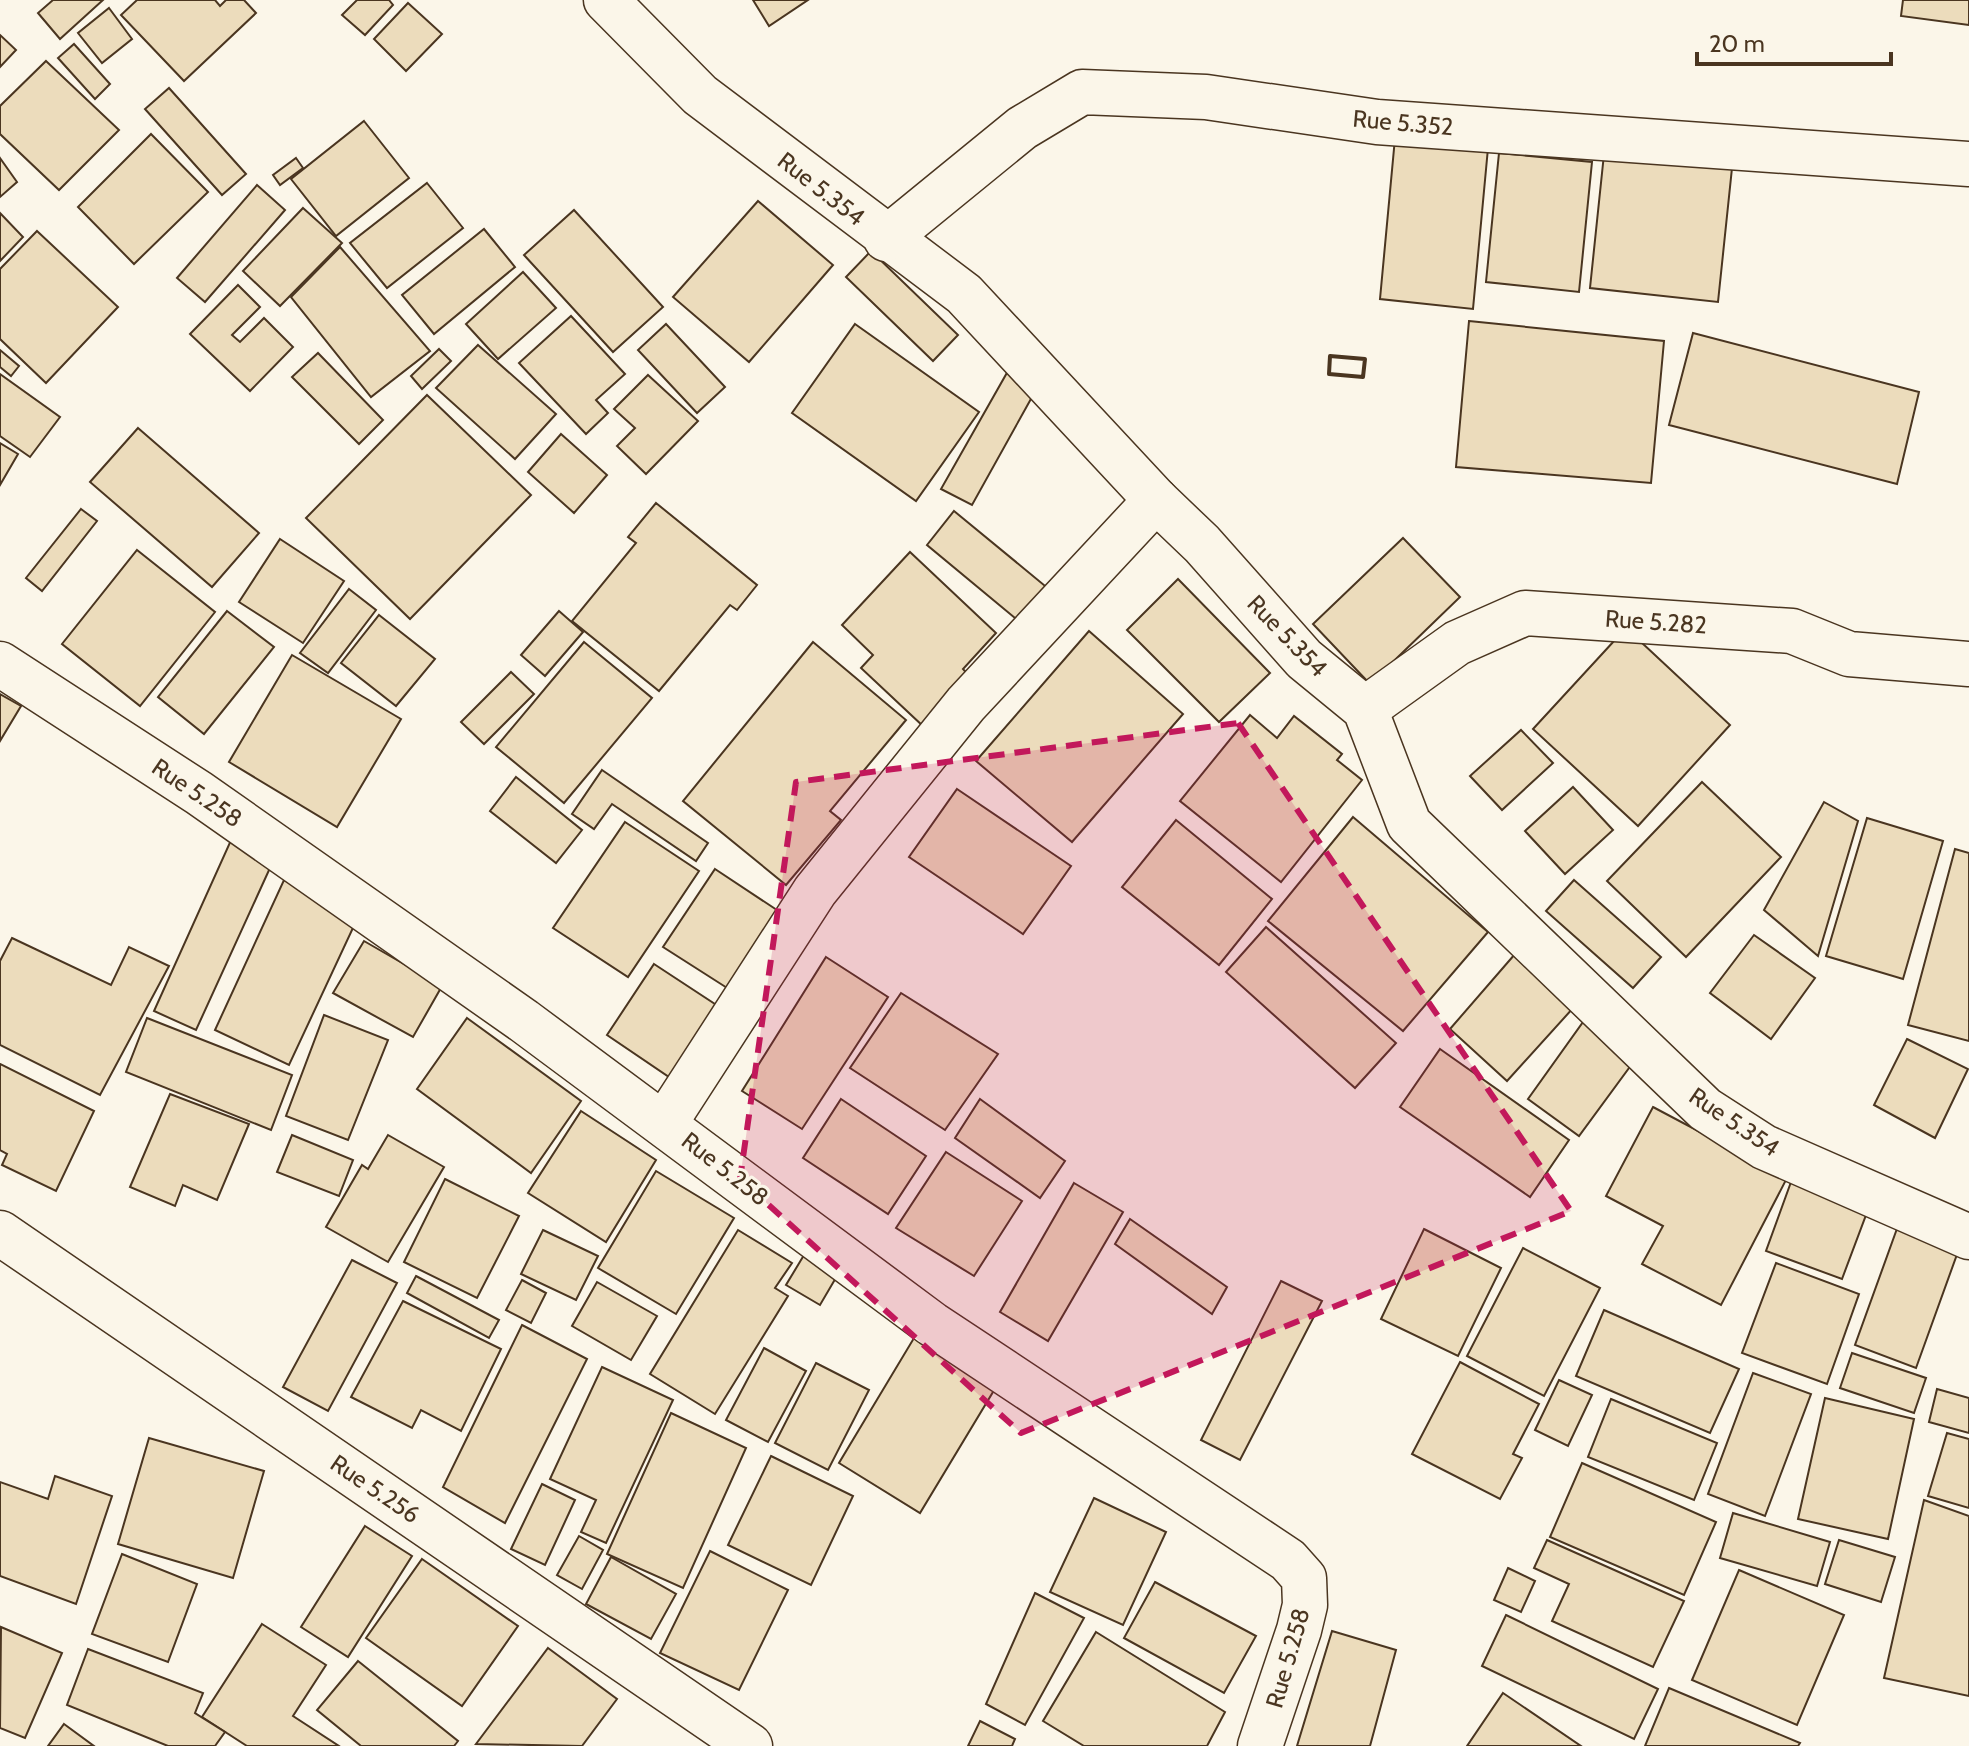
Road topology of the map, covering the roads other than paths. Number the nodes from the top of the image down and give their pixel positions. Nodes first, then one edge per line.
1 (606, 0) edge
2 (1969, 164) edge
3 (886, 239) junction
4 (1156, 500) junction
5 (0, 664) edge
6 (1969, 664) edge
7 (1365, 709) junction
8 (665, 1123) junction
9 (0, 1233) edge
10 (1969, 1237) edge
11 (750, 1746) edge
12 (1260, 1746) edge

1 - 3 street, Rue 5.354
2 - 3 street, Rue 5.352
3 - 4 street, Rue 5.354
4 - 7 street, Rue 5.354
4 - 8 street
5 - 8 street, Rue 5.258
6 - 7 street, Rue 5.282
7 - 10 street, Rue 5.354
8 - 12 street, Rue 5.258
9 - 11 street, Rue 5.256

